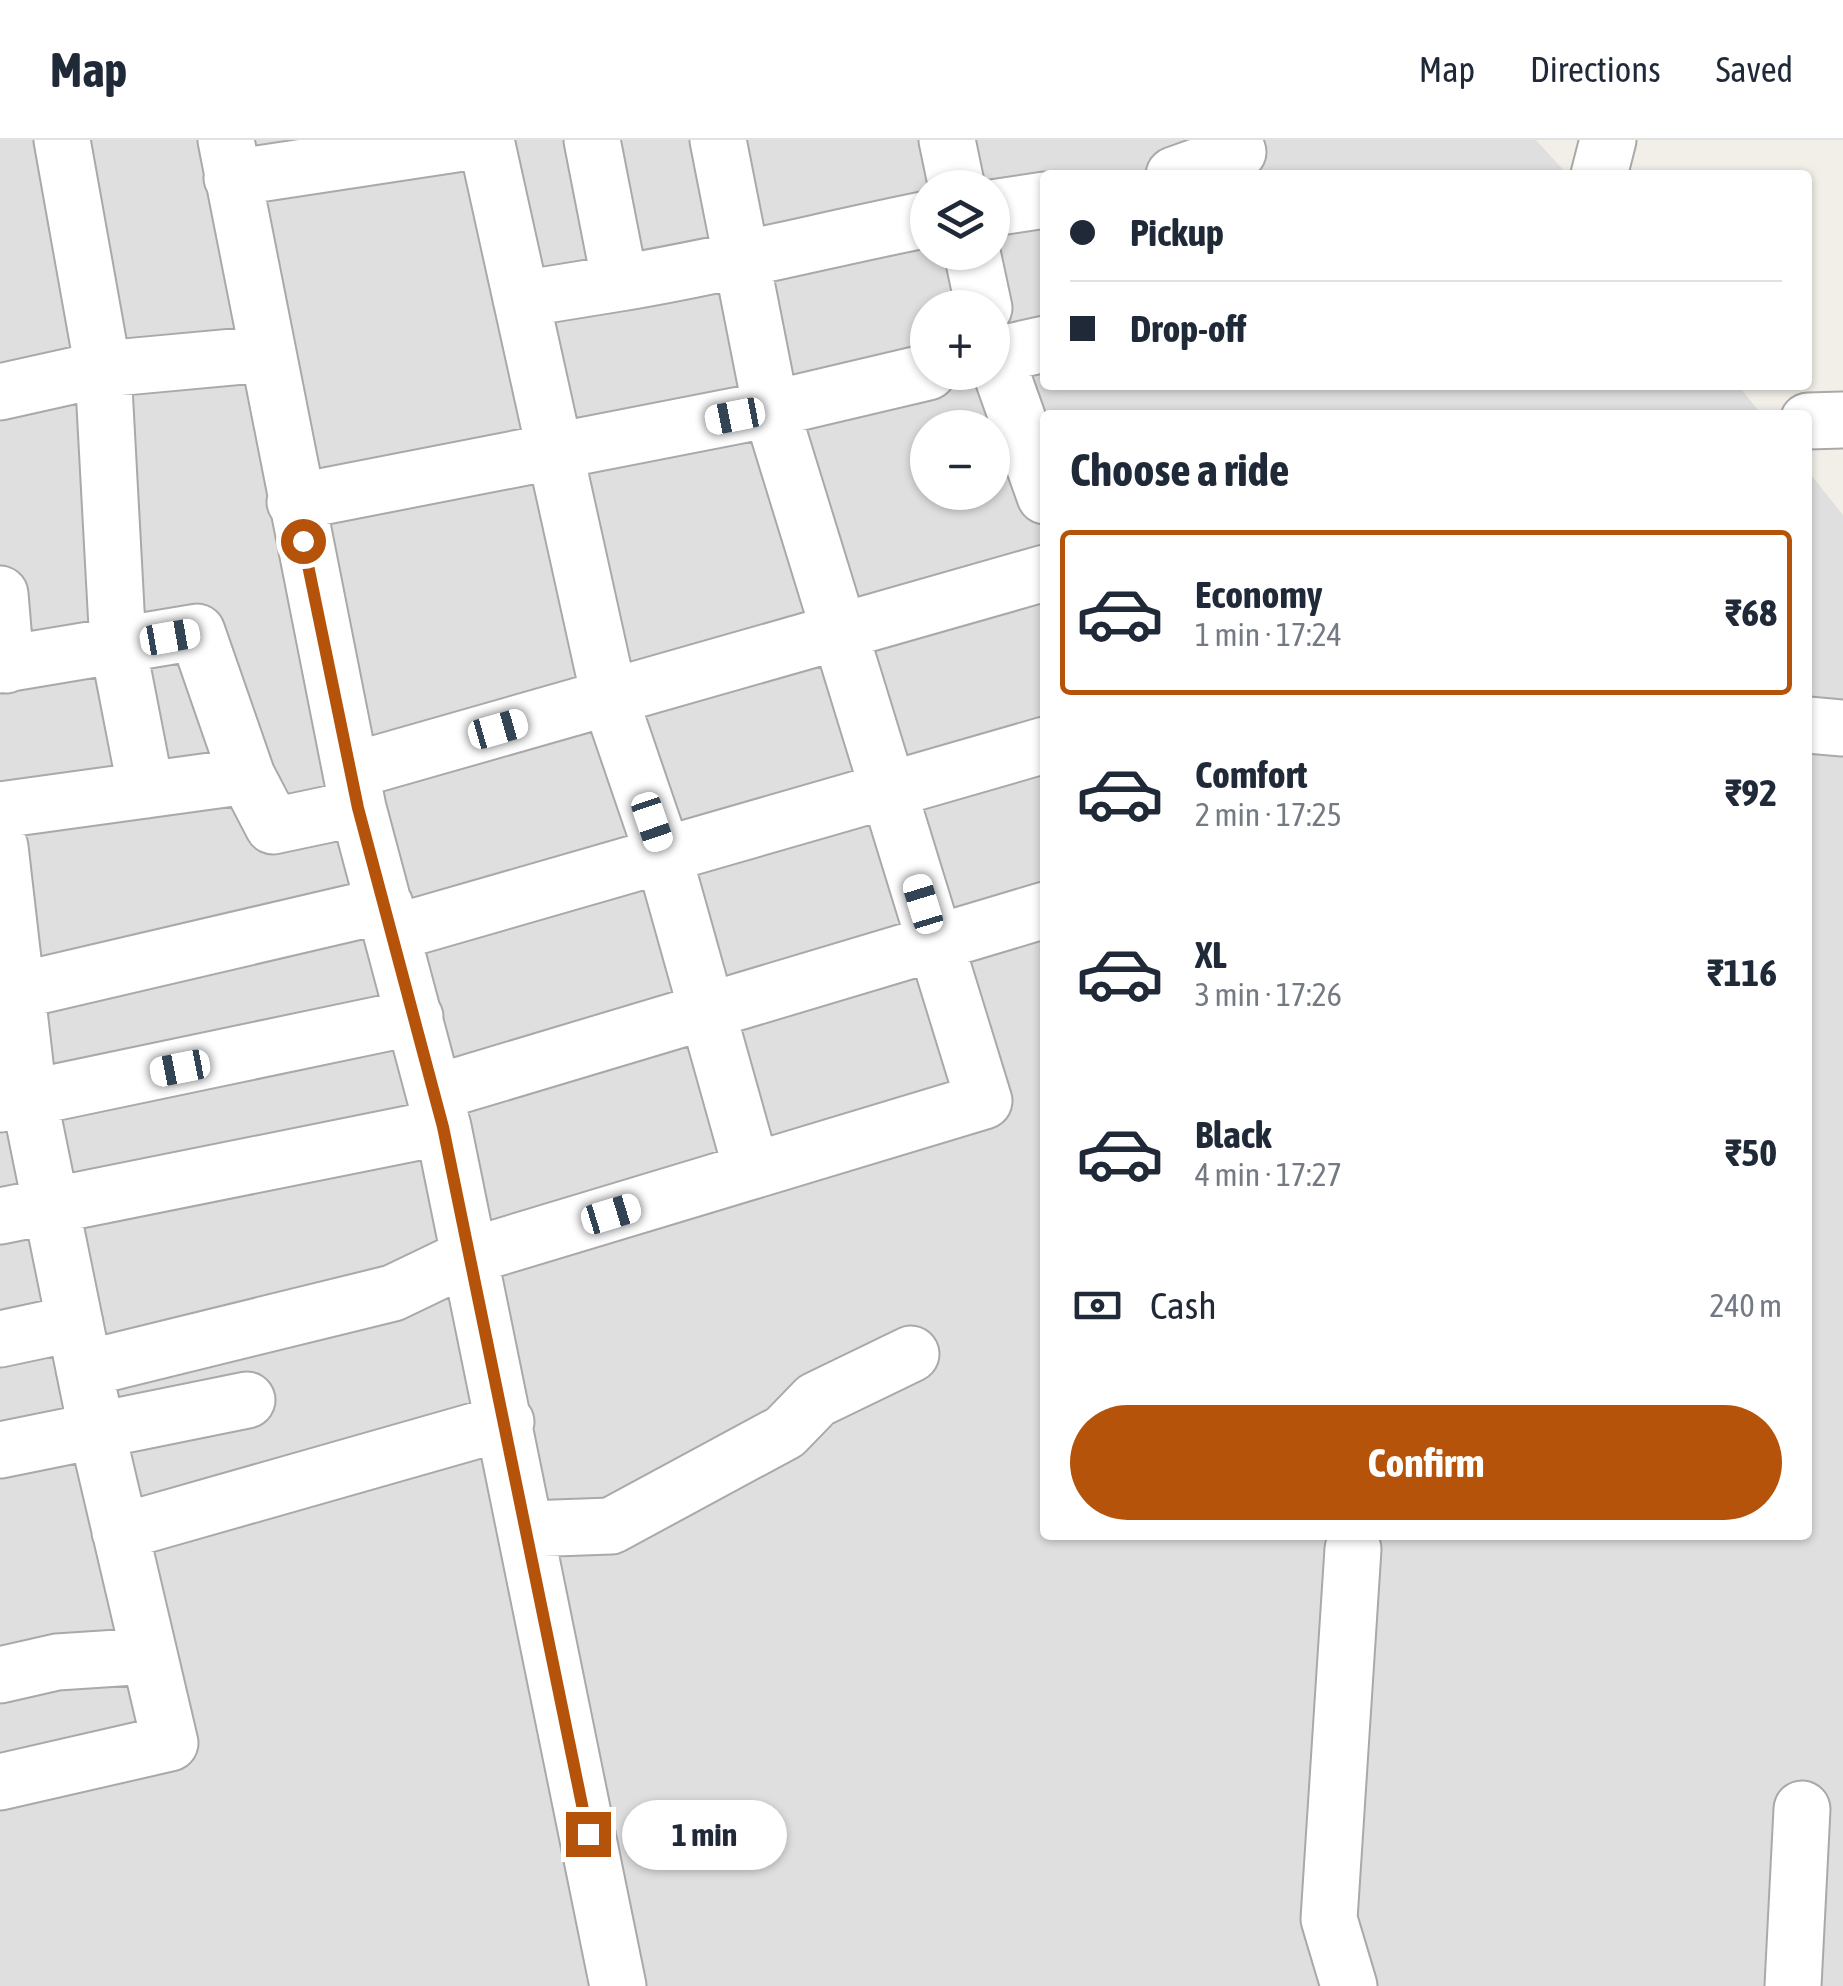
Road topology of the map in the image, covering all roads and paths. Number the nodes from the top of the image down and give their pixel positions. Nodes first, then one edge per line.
1 (62, 140) edge
2 (484, 140) edge
3 (592, 140) edge
4 (718, 140) edge
5 (947, 140) edge
6 (1608, 140) edge
7 (1238, 152) dead end
8 (229, 159) edge
9 (953, 170) edge
10 (1188, 170) edge
11 (1601, 170) edge
12 (1040, 201) edge
13 (1010, 205) edge
14 (910, 223) edge
15 (741, 256) junction
16 (620, 283) junction
17 (521, 299) junction
18 (265, 354) junction
19 (103, 369) junction
20 (1010, 371) edge
21 (910, 376) edge
22 (0, 392) edge
23 (771, 409) junction
24 (1843, 420) edge
25 (1812, 421) edge
26 (555, 451) junction
27 (1040, 478) edge
28 (295, 502) junction
29 (1040, 574) edge
30 (0, 594) edge
31 (840, 632) junction
32 (118, 646) junction
33 (3, 665) edge
34 (610, 697) junction
35 (1812, 725) edge
36 (1843, 728) edge
37 (1040, 746) edge
38 (248, 776) junction
39 (146, 790) junction
40 (354, 790) junction
41 (888, 790) junction
42 (0, 810) edge
43 (0, 848) edge
44 (662, 854) junction
45 (1040, 911) edge
46 (389, 919) junction
47 (935, 942) junction
48 (8, 994) edge
49 (707, 1011) junction
50 (415, 1017) junction
51 (14, 1101) edge
52 (439, 1110) junction
53 (752, 1172) junction
54 (26, 1211) edge
55 (470, 1256) junction
56 (0, 1339) edge
57 (80, 1346) junction
58 (912, 1354) dead end
59 (248, 1400) dead end
60 (506, 1422) junction
61 (96, 1432) junction
62 (0, 1450) edge
63 (527, 1530) junction
64 (120, 1532) junction
65 (1353, 1549) dead end
66 (149, 1656) junction
67 (0, 1676) edge
68 (0, 1782) edge
69 (1802, 1809) dead end
70 (618, 1986) edge
71 (1349, 1986) edge
72 (1793, 1986) edge

1 - 19 street
2 - 8 street
2 - 17 street
3 - 16 street
4 - 15 street
5 - 9 street
6 - 11 street
7 - 10 street
8 - 18 street
12 - 13 street
14 - 15 street
15 - 16 street
15 - 23 street
16 - 17 street
17 - 26 street
18 - 19 street
18 - 28 street
19 - 22 street
19 - 32 street
20 - 27 street
21 - 23 street
23 - 26 street
23 - 31 street
24 - 25 street
26 - 28 street
26 - 34 street
28 - 40 street
29 - 31 street
30 - 33 street
31 - 34 street
31 - 41 street
32 - 33 street
32 - 38 street
32 - 39 street
34 - 40 street
34 - 44 street
35 - 36 street
37 - 41 street
38 - 39 street
38 - 40 street
39 - 42 street
40 - 46 street
41 - 44 street
41 - 47 street
43 - 48 street
44 - 46 street
44 - 49 street
45 - 47 street
46 - 48 street
46 - 50 street
47 - 49 street
47 - 53 street
48 - 51 street
49 - 52 street
49 - 53 street
50 - 51 street
50 - 52 street
51 - 54 street
52 - 54 street
52 - 55 street
53 - 55 street
54 - 57 street
55 - 57 street
55 - 60 street
56 - 57 street
57 - 61 street
58 - 63 street
59 - 61 street
60 - 63 street
60 - 64 street
61 - 62 street
61 - 64 street
63 - 70 street
64 - 66 street
65 - 71 street
66 - 67 street
66 - 68 street
69 - 72 street

